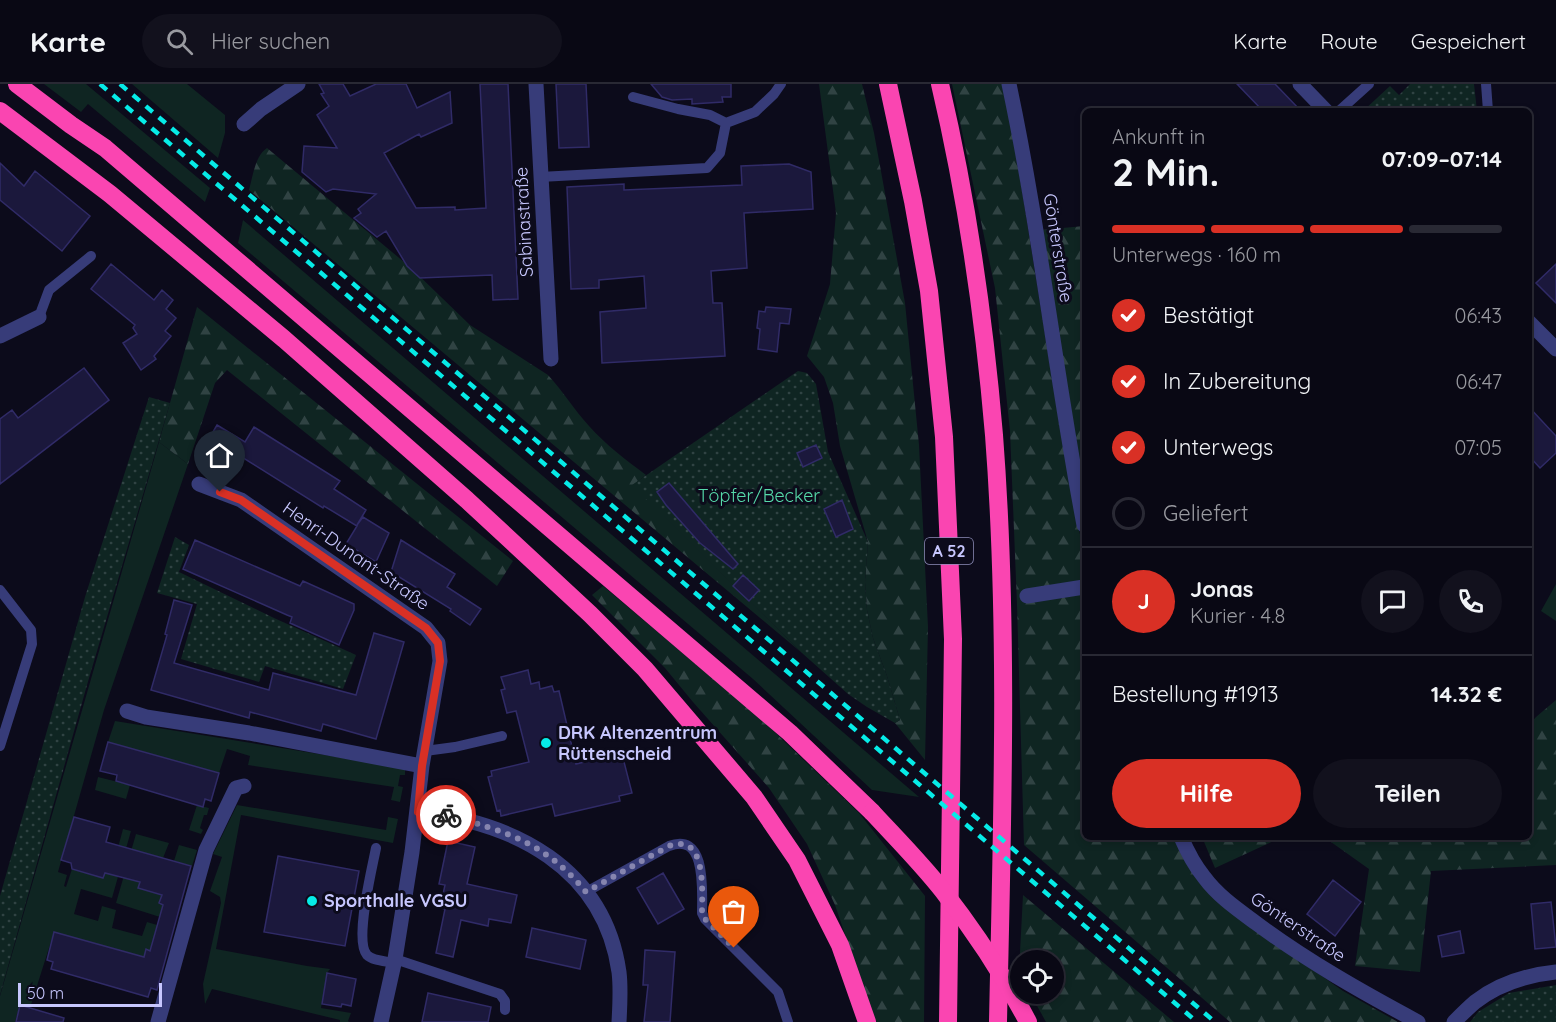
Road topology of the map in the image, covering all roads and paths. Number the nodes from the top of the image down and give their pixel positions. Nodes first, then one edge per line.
1 (17, 84) edge
2 (298, 84) edge
3 (536, 84) edge
4 (781, 84) edge
5 (888, 84) edge
6 (940, 84) edge
7 (1009, 84) edge
8 (1300, 84) edge
9 (1369, 84) edge
10 (1486, 84) edge
11 (633, 97) dead end
12 (1323, 108) edge
13 (1341, 108) edge
14 (1488, 108) edge
15 (0, 111) edge
16 (726, 123) junction
17 (243, 124) dead end
18 (540, 177) junction
19 (91, 256) dead end
20 (39, 316) joint
21 (1532, 325) edge
22 (0, 336) edge
23 (1556, 349) edge
24 (551, 358) dead end
25 (200, 484) dead end
26 (1082, 514) edge
27 (1082, 587) edge
28 (0, 590) edge
29 (1028, 596) dead end
30 (127, 711) dead end
31 (502, 736) dead end
32 (0, 746) edge
33 (423, 758) junction
34 (244, 786) dead end
35 (418, 812) junction
36 (1182, 840) edge
37 (376, 848) dead end
38 (586, 892) junction
39 (395, 961) junction
40 (1556, 972) edge
41 (505, 1010) dead end
42 (158, 1022) edge
43 (381, 1022) edge
44 (619, 1022) edge
45 (788, 1022) edge
46 (867, 1022) edge
47 (948, 1022) edge
48 (998, 1022) edge
49 (1028, 1022) edge
50 (1418, 1022) edge
51 (1454, 1022) edge

1 - 49 highway, bridge
2 - 17 street
3 - 18 street, Sabinastraße
4 - 16 lane
5 - 47 highway, A 52
6 - 48 highway, A 52
7 - 26 street, Gönterstraße
8 - 12 street
9 - 13 lane
10 - 14 lane
11 - 16 lane
15 - 46 highway
16 - 18 lane
18 - 24 street, Sabinastraße
19 - 20 lane
20 - 22 street
21 - 23 street
25 - 33 street, Henri-Dunant-Straße
27 - 29 street
28 - 32 lane
30 - 33 street
31 - 33 lane
33 - 35 street, Henri-Dunant-Straße
34 - 42 street
35 - 38 street
35 - 39 street, Henri-Dunant-Straße
36 - 50 street, Gönterstraße
37 - 39 lane
38 - 44 street
38 - 45 lane
39 - 41 lane
39 - 43 street, Henri-Dunant-Straße
40 - 51 street

